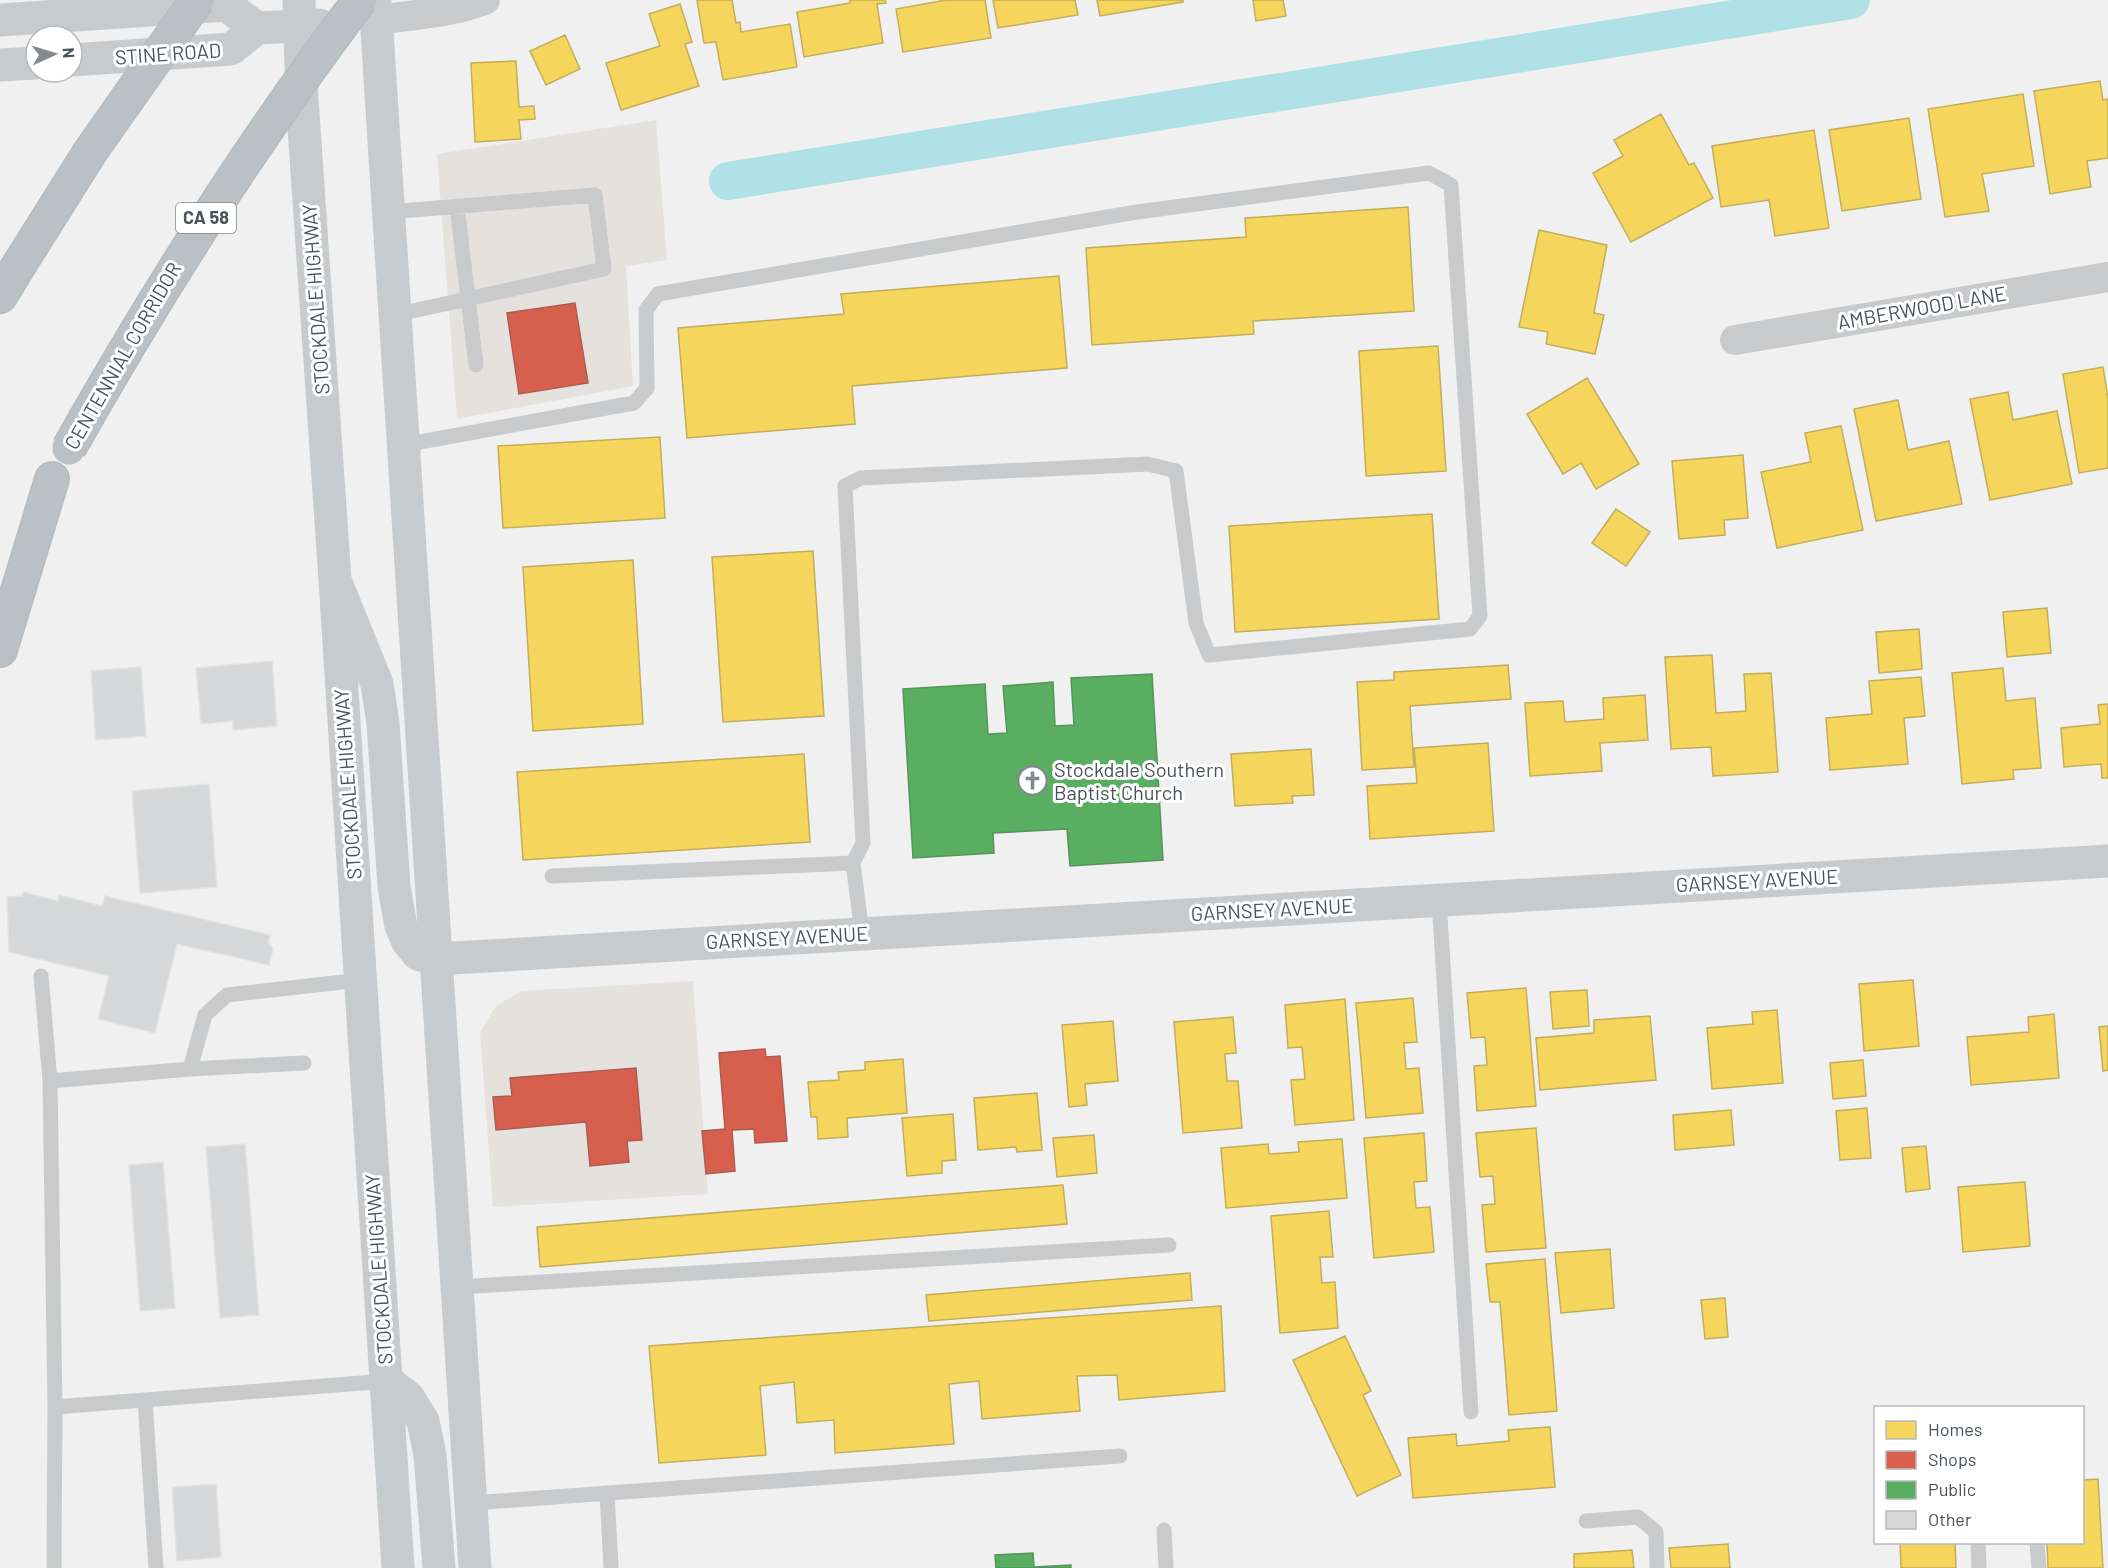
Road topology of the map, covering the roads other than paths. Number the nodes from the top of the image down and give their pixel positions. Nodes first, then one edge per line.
1 (197, 0) edge
2 (485, 0) edge
3 (370, 7) edge
4 (299, 13) edge
5 (0, 20) edge
6 (257, 28) junction
7 (84, 59) edge
8 (24, 64) edge
9 (0, 65) edge
10 (457, 206) junction
11 (388, 212) junction
12 (2108, 277) edge
13 (0, 296) edge
14 (468, 298) junction
15 (394, 315) junction
16 (1735, 340) dead end
17 (476, 365) dead end
18 (403, 445) junction
19 (52, 479) junction
20 (0, 571) edge
21 (335, 580) junction
22 (0, 650) edge
23 (2108, 861) edge
24 (853, 863) junction
25 (552, 876) dead end
26 (1439, 900) junction
27 (862, 934) junction
28 (436, 959) junction
29 (41, 975) dead end
30 (361, 980) junction
31 (304, 1063) dead end
32 (190, 1069) junction
33 (50, 1081) junction
34 (1169, 1245) dead end
35 (457, 1287) junction
36 (387, 1382) junction
37 (145, 1400) junction
38 (55, 1407) junction
39 (1471, 1412) dead end
40 (1120, 1456) dead end
41 (607, 1493) junction
42 (472, 1503) junction
43 (1586, 1521) dead end
44 (1164, 1530) dead end
45 (1978, 1544) edge
46 (2037, 1544) edge
47 (54, 1568) edge
48 (156, 1568) edge
49 (398, 1568) edge
50 (439, 1568) edge
51 (475, 1568) edge
52 (611, 1568) edge
53 (1166, 1568) edge
54 (1657, 1568) edge
55 (1979, 1568) edge
56 (2039, 1568) edge

1 - 13 highway, bridge
2 - 3 street
3 - 4 main road
3 - 11 main road
3 - 19 highway, CENTENNIAL CORRIDOR / CA 58, bridge
4 - 6 main road
4 - 21 main road, STOCKDALE HIGHWAY
5 - 6 main road
6 - 7 main road, STINE ROAD
8 - 9 main road
10 - 11 lane
10 - 14 lane
10 - 14 lane
11 - 15 main road
12 - 16 street, AMBERWOOD LANE
14 - 15 lane
14 - 17 lane
15 - 18 main road
18 - 24 lane
18 - 28 main road
19 - 20 highway, CENTENNIAL CORRIDOR / CA 58
19 - 22 highway
21 - 28 main road
21 - 30 main road, STOCKDALE HIGHWAY
23 - 26 main road, GARNSEY AVENUE
24 - 25 lane
24 - 27 lane
26 - 27 main road, GARNSEY AVENUE
26 - 39 lane
27 - 28 main road, GARNSEY AVENUE
28 - 35 main road
29 - 33 lane
30 - 32 lane
30 - 36 main road, STOCKDALE HIGHWAY
31 - 32 lane
32 - 33 lane
33 - 38 lane
34 - 35 lane
35 - 42 main road
36 - 37 lane
36 - 49 main road, STOCKDALE HIGHWAY
36 - 50 main road
37 - 38 lane
37 - 48 lane
38 - 47 lane
40 - 41 lane
41 - 42 lane
41 - 52 lane
42 - 51 main road
43 - 54 lane
44 - 53 lane
45 - 55 lane
46 - 56 lane

